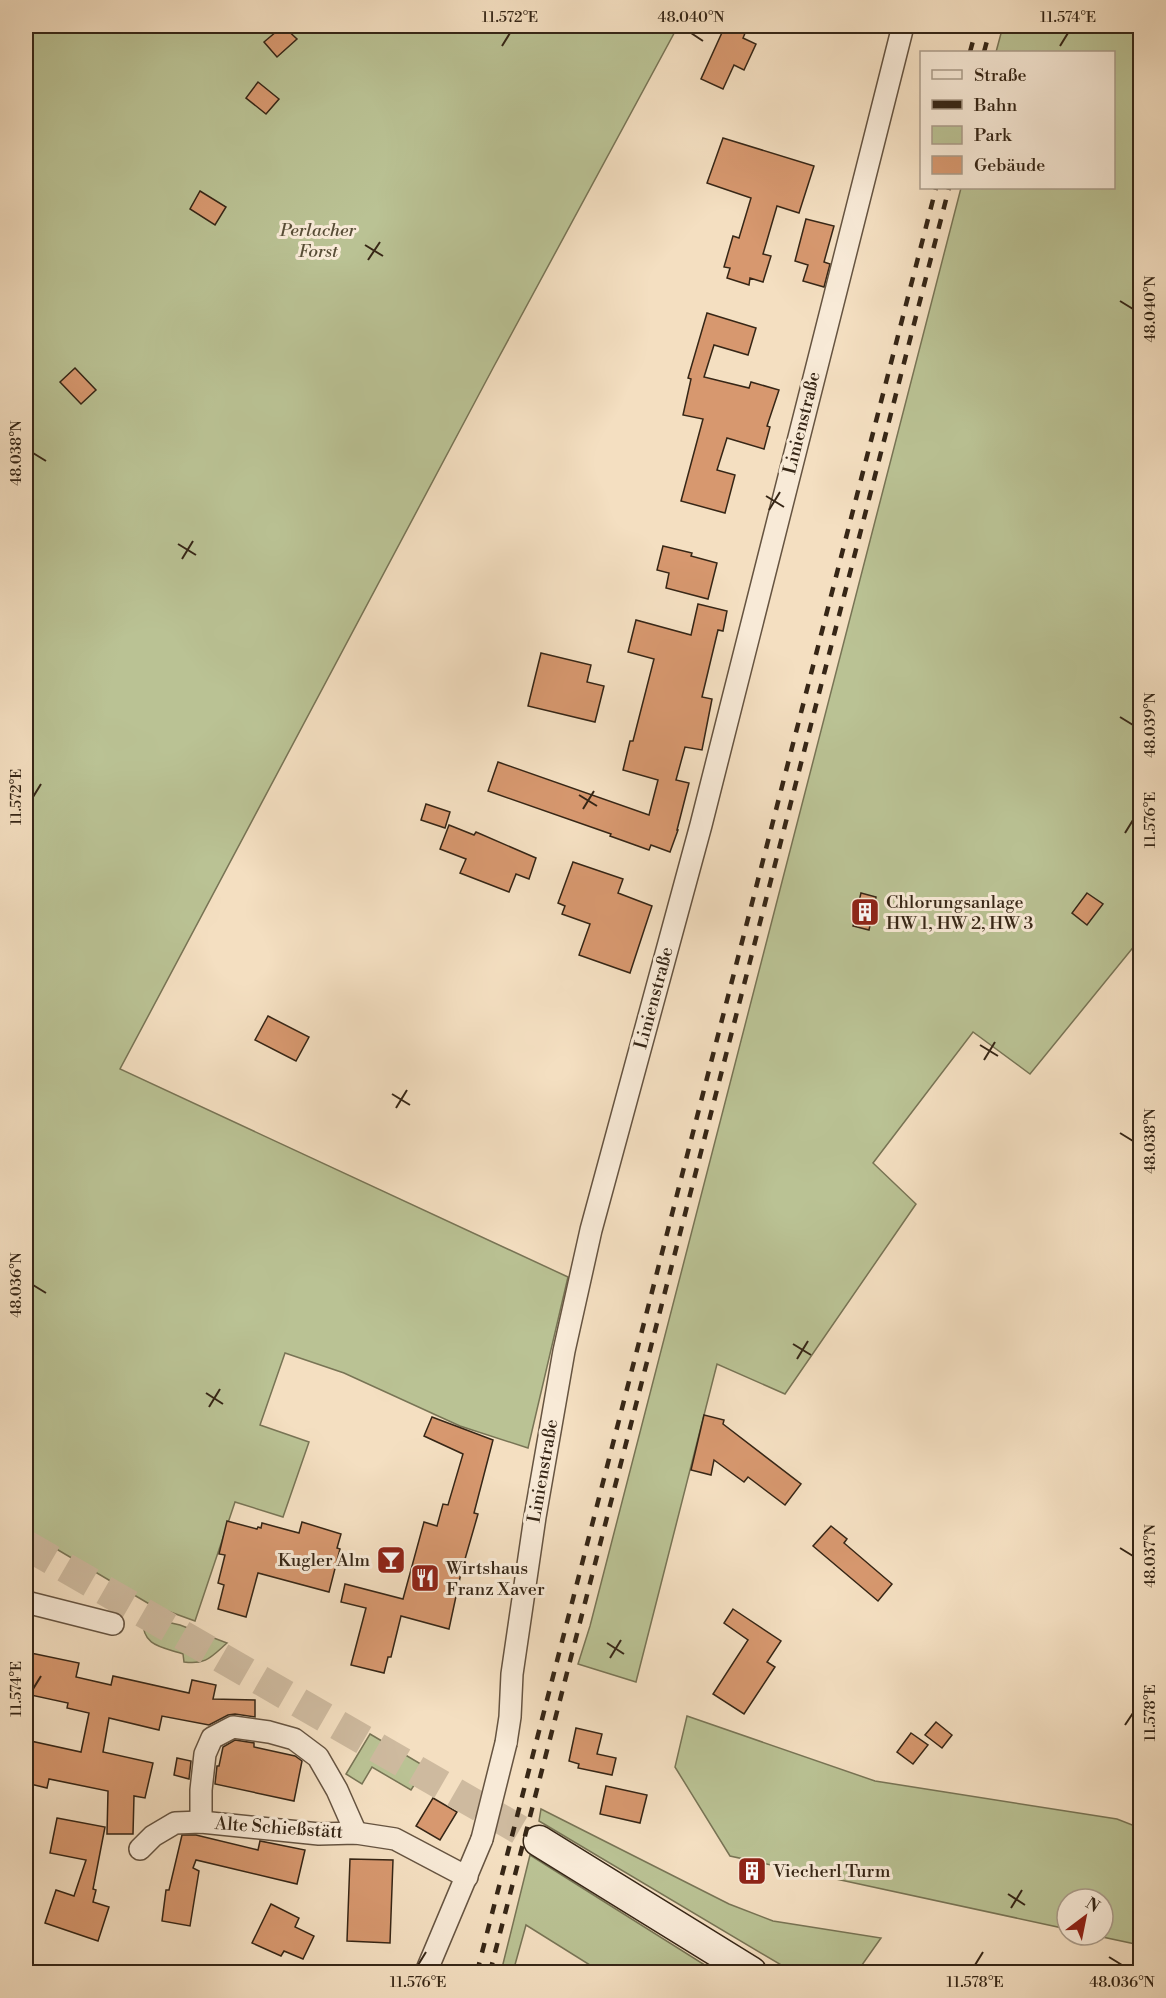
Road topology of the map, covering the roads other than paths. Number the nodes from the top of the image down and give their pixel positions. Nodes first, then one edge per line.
1 (903, 26) edge
2 (26, 1602) edge
3 (113, 1624) dead end
4 (201, 1822) junction
5 (357, 1833) junction
6 (539, 1841) tunnel mouth
7 (140, 1849) dead end
8 (467, 1877) junction
9 (426, 1972) edge
10 (751, 1972) edge

1 - 8 street, Linienstraße, bridge
2 - 3 street
4 - 5 street, Alte Schießstätt
4 - 5 street, Alte Schießstätt
4 - 7 street, Alte Schießstätt
5 - 8 street, Alte Schießstätt
6 - 10 main road
8 - 9 street, Linienstraße

